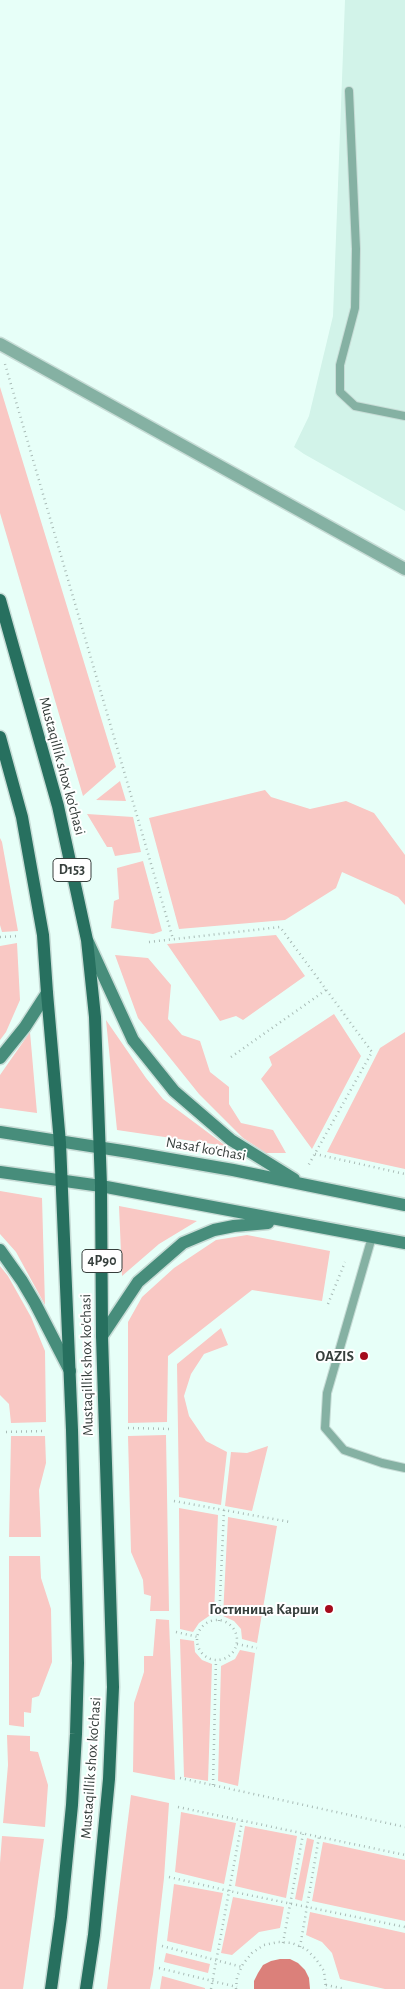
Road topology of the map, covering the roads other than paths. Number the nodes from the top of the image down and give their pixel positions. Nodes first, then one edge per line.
1 (349, 91) dead end
2 (1, 349) edge
3 (405, 416) edge
4 (405, 569) edge
5 (0, 600) edge
6 (0, 737) edge
7 (87, 940) junction
8 (46, 992) junction
9 (0, 1058) edge
10 (0, 1132) edge
11 (60, 1142) junction
12 (99, 1148) junction
13 (0, 1172) edge
14 (61, 1181) junction
15 (302, 1184) junction
16 (101, 1186) junction
17 (405, 1205) edge
18 (286, 1222) junction
19 (372, 1237) junction
20 (405, 1243) edge
21 (0, 1250) edge
22 (102, 1336) junction
23 (70, 1371) junction
24 (405, 1468) edge
25 (51, 1989) edge
26 (86, 1989) edge

1 - 3 lane
2 - 4 street
5 - 7 main road, Mustaqillik shox ko'chasi / D153
6 - 8 main road, Mustaqillik shox ko'chasi / D153
7 - 12 main road, Mustaqillik shox ko'chasi / D153
7 - 15 main road
8 - 9 main road
8 - 11 main road, Mustaqillik shox ko'chasi / D153
10 - 11 main road, Nasaf ko‘chasi
11 - 12 main road, Nasaf ko‘chasi
11 - 14 main road, Mustaqillik shox ko'chasi / D153
12 - 15 main road, Nasaf ko‘chasi
12 - 16 main road, Mustaqillik shox ko'chasi / D153
13 - 14 main road
14 - 16 main road
14 - 23 main road, Mustaqillik shox ko'chasi
15 - 17 main road, Nasaf ko‘chasi
16 - 18 main road
16 - 22 main road, Mustaqillik shox ko'chasi / 4P90
18 - 19 main road
18 - 22 main road
19 - 20 main road
19 - 24 lane
21 - 23 main road
22 - 26 main road, Mustaqillik shox ko'chasi
23 - 25 main road, Mustaqillik shox ko'chasi

